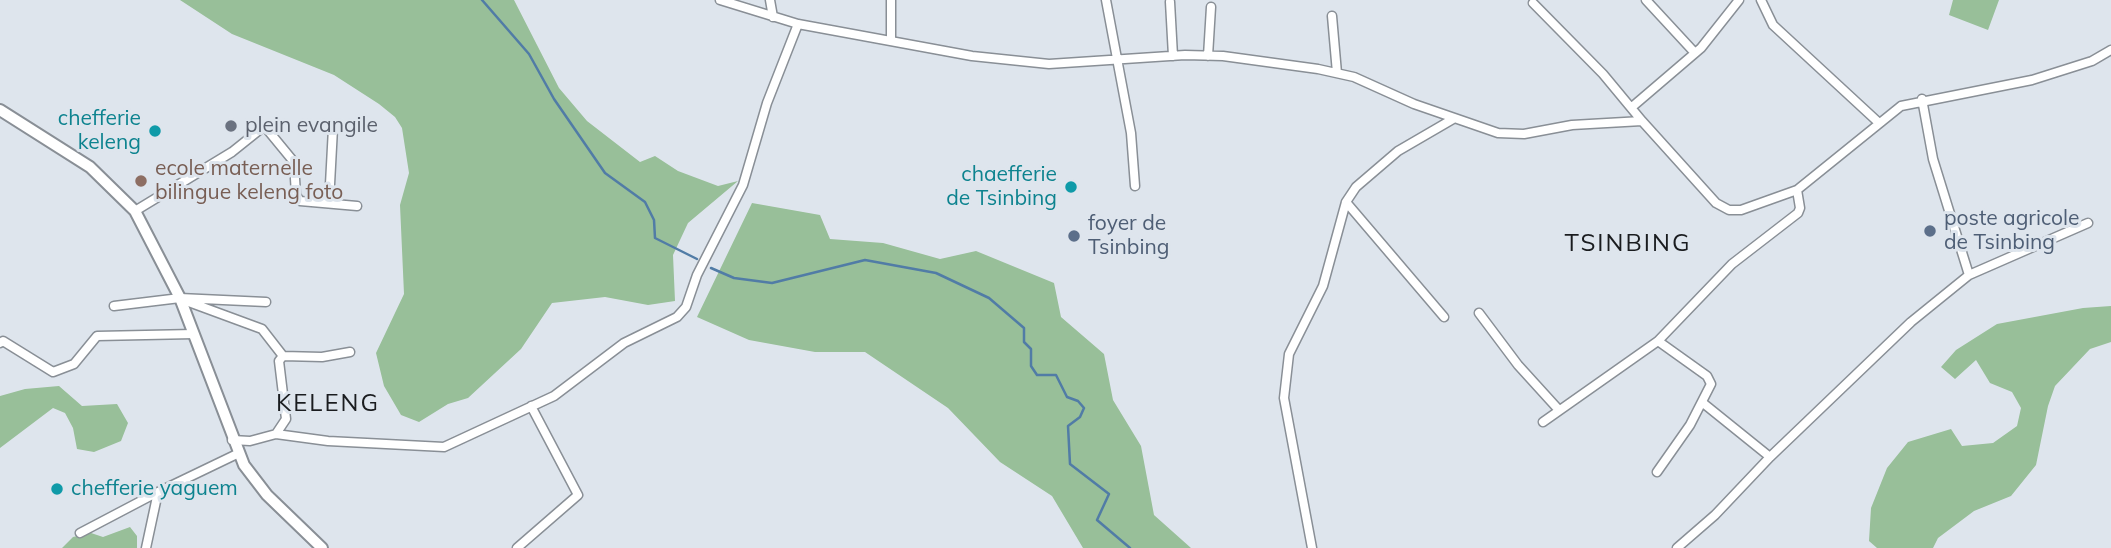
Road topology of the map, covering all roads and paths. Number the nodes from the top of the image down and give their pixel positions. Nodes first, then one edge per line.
1 (720, 0) edge
2 (770, 0) edge
3 (891, 0) edge
4 (1106, 0) edge
5 (1646, 0) edge
6 (1738, 0) edge
7 (1760, 0) edge
8 (1170, 2) dead end
9 (1533, 3) dead end
10 (1211, 6) dead end
11 (1332, 16) dead end
12 (774, 17) junction
13 (798, 24) junction
14 (891, 39) junction
15 (2111, 50) edge
16 (1695, 53) junction
17 (1173, 56) junction
18 (1208, 56) junction
19 (1117, 61) junction
20 (1338, 73) junction
21 (1922, 99) junction
22 (1632, 107) junction
23 (0, 110) edge
24 (1453, 119) junction
25 (1642, 121) junction
26 (1878, 122) junction
27 (332, 128) dead end
28 (1135, 186) dead end
29 (1797, 190) junction
30 (1346, 202) junction
31 (329, 203) junction
32 (356, 206) dead end
33 (135, 211) junction
34 (2088, 223) dead end
35 (1969, 275) junction
36 (180, 298) junction
37 (266, 302) dead end
38 (114, 306) dead end
39 (1479, 313) dead end
40 (1444, 317) dead end
41 (194, 334) junction
42 (1658, 341) junction
43 (0, 343) edge
44 (350, 352) dead end
45 (283, 356) junction
46 (1703, 403) junction
47 (531, 406) junction
48 (1558, 409) junction
49 (1543, 422) dead end
50 (276, 434) junction
51 (232, 440) junction
52 (237, 454) junction
53 (1770, 457) junction
54 (1657, 472) dead end
55 (158, 492) junction
56 (80, 533) dead end
57 (146, 548) edge
58 (322, 548) edge
59 (517, 548) edge
60 (1311, 548) edge
61 (1677, 548) edge

1 - 12 street
2 - 12 street
3 - 14 street
4 - 19 street
5 - 16 street
6 - 16 street
7 - 26 street
8 - 17 street
9 - 22 street
10 - 18 street
11 - 20 street
12 - 13 street
13 - 14 street
13 - 47 street
14 - 19 street
15 - 21 street
16 - 22 street
17 - 18 street
17 - 19 street
18 - 20 street
19 - 28 street
20 - 24 street
21 - 26 street
21 - 35 street
22 - 25 street
23 - 33 main road
24 - 25 street
24 - 30 street
25 - 29 street
26 - 29 street
27 - 31 street
29 - 42 street
30 - 40 street
30 - 60 street
31 - 32 street
31 - 33 street
33 - 36 main road
34 - 35 street
35 - 53 street
36 - 37 street
36 - 38 street
36 - 41 main road
36 - 45 street
39 - 48 street
41 - 43 street
41 - 51 main road
42 - 46 street
42 - 48 street
44 - 45 street
45 - 50 street
46 - 53 street
46 - 54 street
47 - 50 street
47 - 59 street
48 - 49 street
50 - 51 street
51 - 52 main road
52 - 55 street
52 - 58 main road
53 - 61 street
55 - 56 street
55 - 57 street

